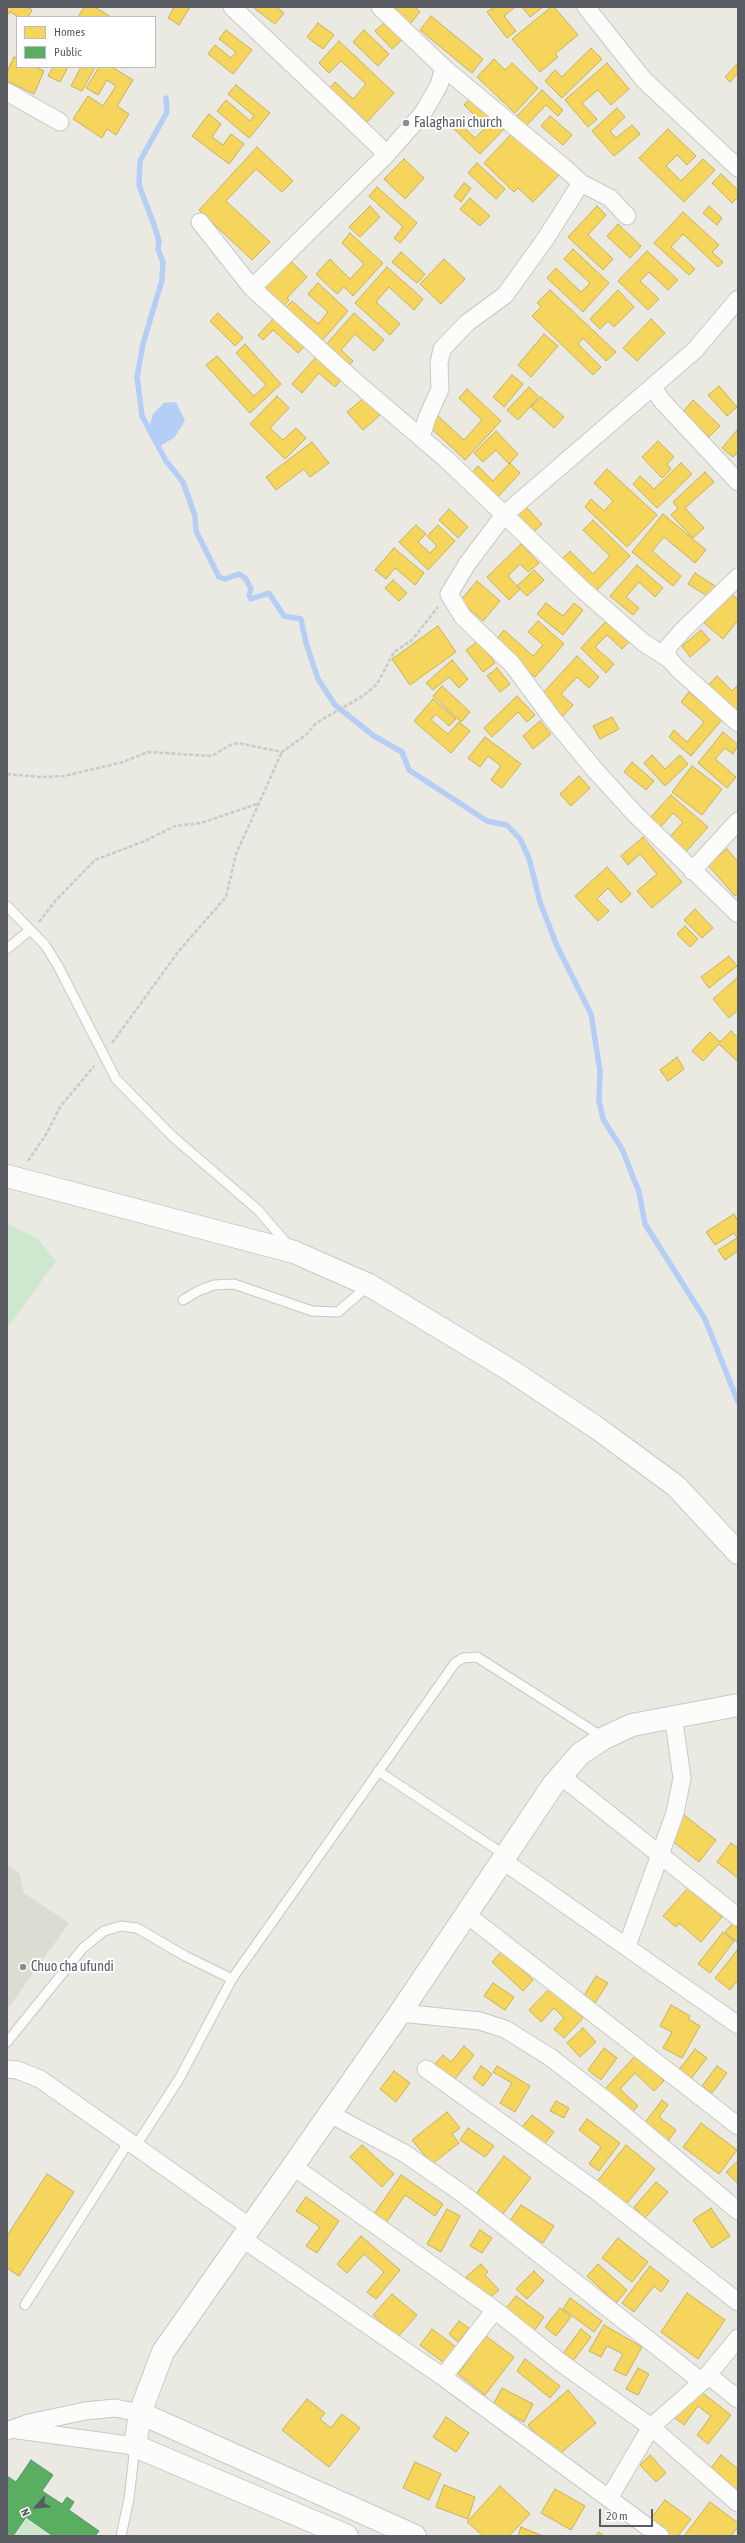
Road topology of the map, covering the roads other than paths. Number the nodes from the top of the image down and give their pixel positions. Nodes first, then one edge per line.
1 (232, 7) edge
2 (380, 7) edge
3 (586, 7) edge
4 (444, 68) junction
5 (7, 92) edge
6 (60, 122) dead end
7 (387, 154) junction
8 (738, 168) edge
9 (581, 183) junction
10 (627, 216) dead end
11 (200, 222) dead end
12 (252, 288) junction
13 (738, 299) edge
14 (653, 387) junction
15 (421, 437) junction
16 (738, 482) edge
17 (504, 515) junction
18 (738, 577) edge
19 (669, 659) junction
20 (738, 723) edge
21 (738, 821) edge
22 (692, 870) junction
23 (7, 906) edge
24 (738, 914) edge
25 (31, 931) junction
26 (7, 949) edge
27 (12, 1178) edge
28 (294, 1252) junction
29 (369, 1285) junction
30 (183, 1300) dead end
31 (738, 1553) edge
32 (738, 1704) edge
33 (673, 1715) junction
34 (604, 1738) junction
35 (378, 1771) junction
36 (561, 1776) junction
37 (659, 1853) junction
38 (504, 1858) junction
39 (466, 1914) junction
40 (738, 1917) edge
41 (628, 1946) junction
42 (232, 1978) junction
43 (400, 2013) junction
44 (738, 2025) edge
45 (7, 2042) edge
46 (7, 2069) edge
47 (426, 2070) dead end
48 (330, 2114) junction
49 (738, 2126) edge
50 (131, 2145) junction
51 (294, 2167) junction
52 (738, 2211) edge
53 (247, 2233) junction
54 (738, 2302) edge
55 (25, 2305) dead end
56 (495, 2310) junction
57 (738, 2338) edge
58 (443, 2377) junction
59 (705, 2378) junction
60 (738, 2399) edge
61 (140, 2412) junction
62 (651, 2427) junction
63 (10, 2430) edge
64 (135, 2446) junction
65 (609, 2498) junction
66 (738, 2503) edge
67 (121, 2536) edge
68 (347, 2536) edge
69 (415, 2536) edge
70 (660, 2536) edge

1 - 7 street
2 - 4 street
3 - 8 street
4 - 7 street
4 - 9 street
5 - 6 street
7 - 12 street
9 - 10 street
9 - 15 street
11 - 12 street
12 - 15 street
13 - 14 street
14 - 16 street
14 - 17 street
15 - 17 street
17 - 19 street
17 - 22 street
18 - 19 street
19 - 20 street
21 - 22 street
22 - 24 street
23 - 25 lane
25 - 26 lane
25 - 28 lane
27 - 28 street
28 - 29 street
29 - 30 lane
29 - 31 street
32 - 33 street
33 - 34 street
33 - 37 street
34 - 35 lane
34 - 36 street
35 - 38 lane
35 - 42 lane
36 - 37 street
36 - 38 street
37 - 40 street
37 - 41 street
38 - 39 street
38 - 41 street
39 - 43 street
39 - 49 street
41 - 44 street
42 - 45 lane
42 - 50 lane
43 - 48 street
43 - 52 street
46 - 50 street
47 - 54 street
48 - 51 street
48 - 59 street
50 - 53 street
50 - 55 lane
51 - 53 street
51 - 56 street
53 - 58 street
53 - 61 street
56 - 58 street
56 - 62 street
57 - 59 street
58 - 65 street
59 - 60 street
59 - 62 street
61 - 63 street
61 - 64 street
61 - 69 street
62 - 65 street
62 - 66 street
63 - 64 street
64 - 67 lane
64 - 68 street
65 - 70 street

